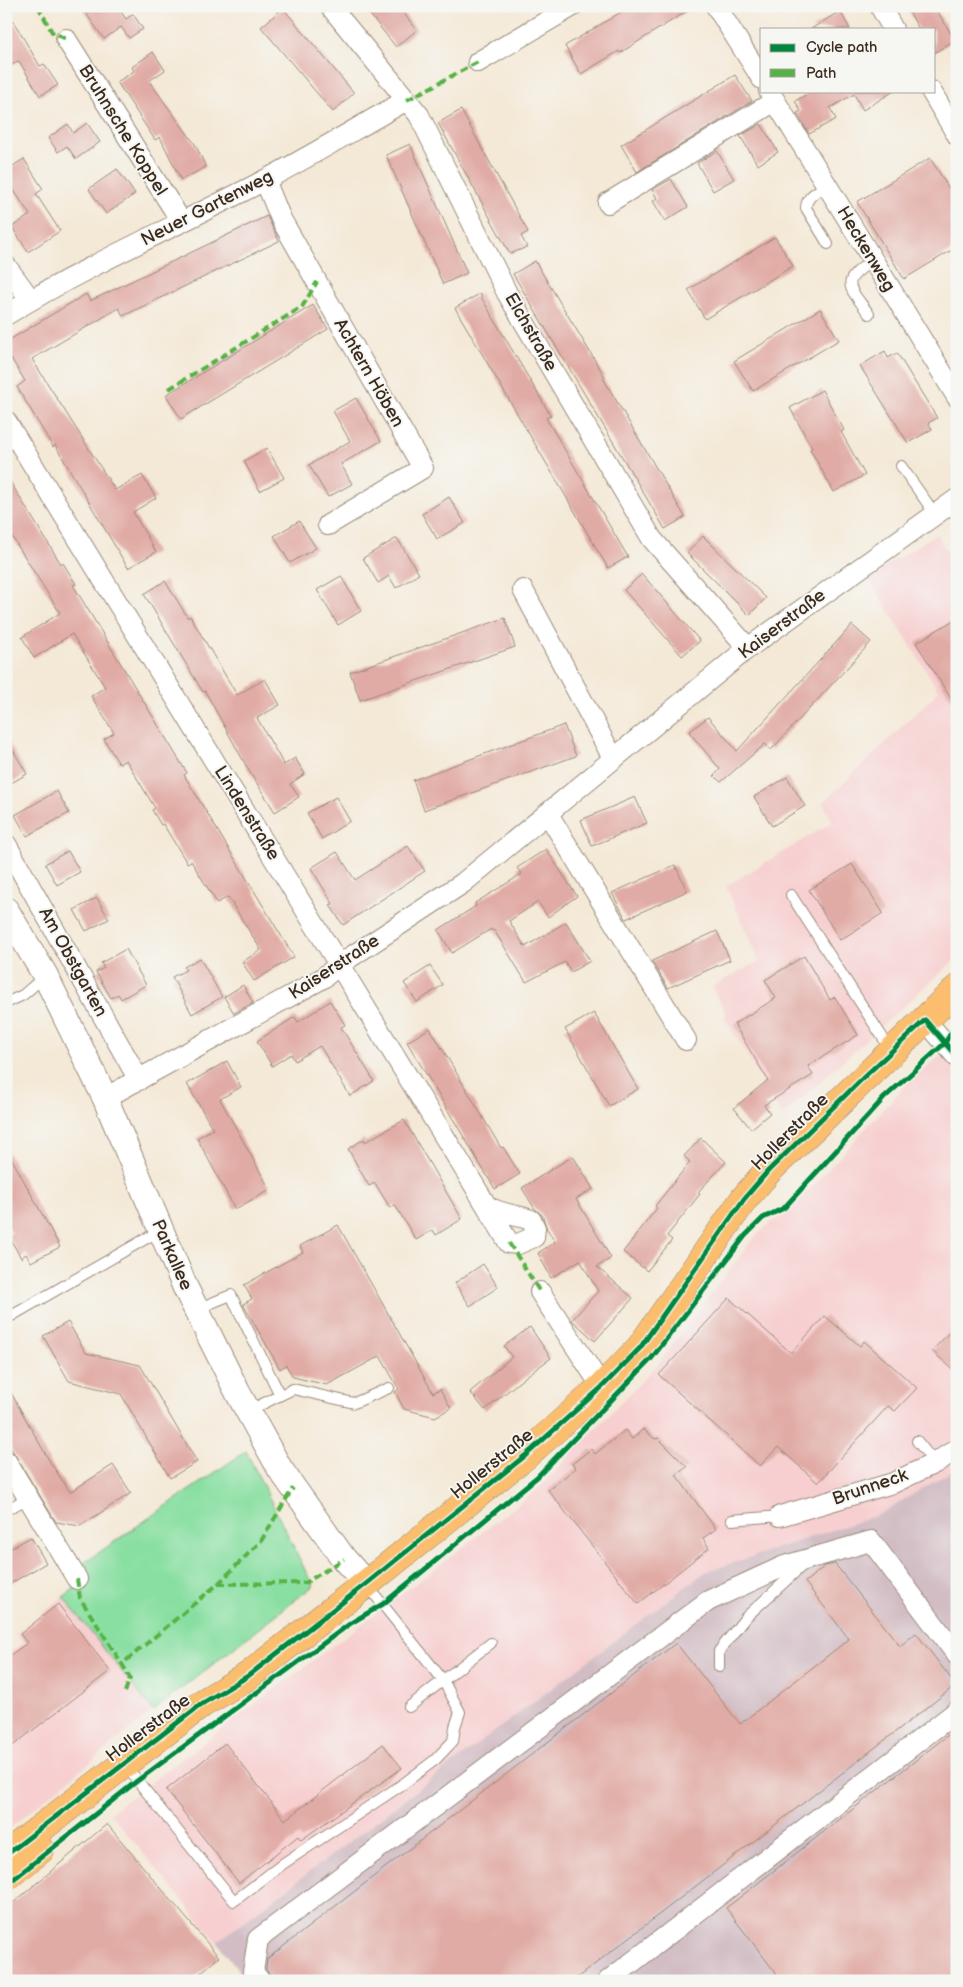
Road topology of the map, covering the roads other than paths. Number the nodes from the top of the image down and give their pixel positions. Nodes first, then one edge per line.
1 (330, 6) edge
2 (716, 6) edge
3 (880, 6) edge
4 (562, 9) edge
5 (892, 28) edge
6 (66, 39) dead end
7 (478, 62) dead end
8 (760, 76) edge
9 (932, 92) edge
10 (772, 96) edge
11 (408, 100) junction
12 (957, 134) edge
13 (265, 180) junction
14 (827, 185) junction
15 (608, 203) dead end
16 (181, 221) junction
17 (828, 244) dead end
18 (873, 260) junction
19 (6, 266) edge
20 (31, 300) junction
21 (869, 314) dead end
22 (6, 316) edge
23 (957, 398) edge
24 (6, 421) edge
25 (901, 466) dead end
26 (957, 499) edge
27 (935, 514) junction
28 (328, 525) dead end
29 (523, 590) dead end
30 (748, 648) junction
31 (613, 758) junction
32 (548, 814) junction
33 (6, 844) edge
34 (791, 894) dead end
35 (6, 910) edge
36 (340, 964) junction
37 (45, 975) junction
38 (957, 989) edge
39 (6, 1003) edge
40 (925, 1020) junction
41 (686, 1040) dead end
42 (892, 1052) junction
43 (957, 1057) edge
44 (139, 1080) junction
45 (105, 1098) junction
46 (487, 1206) dead end
47 (160, 1230) junction
48 (540, 1292) dead end
49 (196, 1310) junction
50 (6, 1319) edge
51 (602, 1387) junction
52 (389, 1388) dead end
53 (280, 1395) junction
54 (248, 1411) junction
55 (916, 1440) dead end
56 (957, 1449) edge
57 (6, 1461) edge
58 (935, 1463) junction
59 (28, 1498) junction
60 (6, 1510) edge
61 (780, 1516) joint
62 (732, 1520) dead end
63 (809, 1559) junction
64 (77, 1579) dead end
65 (366, 1584) junction
66 (491, 1643) dead end
67 (957, 1655) edge
68 (719, 1667) dead end
69 (248, 1676) junction
70 (443, 1680) junction
71 (410, 1706) dead end
72 (957, 1711) edge
73 (133, 1776) junction
74 (13, 1856) edge
75 (260, 1981) edge
76 (608, 1981) edge

1 - 11 street, Elchstraße
2 - 8 street
3 - 5 street
4 - 7 street
6 - 16 street, Bruhnsche Koppel
9 - 12 street
10 - 14 street, Heckenweg
10 - 15 street, Heckenweg
11 - 13 street, Neuer Gartenweg
11 - 30 street, Elchstraße
13 - 16 street, Neuer Gartenweg
13 - 28 street, Achtern Höben
14 - 17 lane
14 - 18 street, Heckenweg
16 - 20 street, Neuer Gartenweg
18 - 21 lane
18 - 23 street, Heckenweg
19 - 20 street
20 - 22 street, Neuer Gartenweg
24 - 36 street, Lindenstraße
25 - 27 lane
26 - 27 street, Kaiserstraße
27 - 30 street, Kaiserstraße
29 - 31 street
30 - 31 street, Kaiserstraße
31 - 32 street, Kaiserstraße
32 - 36 street, Kaiserstraße
32 - 41 street
33 - 44 street, Am Obstgarten
34 - 42 lane
35 - 37 street, Parkallee
36 - 44 street, Kaiserstraße
36 - 46 street, Lindenstraße
37 - 39 lane
37 - 45 street, Parkallee
38 - 40 main road, Hollerstraße
40 - 42 main road, Hollerstraße
40 - 43 street
42 - 51 main road, Hollerstraße
44 - 45 street, Kaiserstraße
45 - 47 street, Parkallee
47 - 49 street, Parkallee
47 - 50 lane
48 - 51 street
49 - 53 lane
49 - 54 street, Parkallee
51 - 65 main road, Hollerstraße
52 - 53 lane
53 - 54 lane
54 - 65 street, Parkallee
55 - 58 lane
56 - 58 street, Brunneck
57 - 59 street
58 - 61 street, Brunneck
59 - 60 lane
59 - 64 street
61 - 62 lane
63 - 67 street
63 - 68 lane
63 - 75 street
65 - 69 main road, Hollerstraße
65 - 70 lane
66 - 70 lane
69 - 73 main road, Hollerstraße
69 - 74 main road, Hollerstraße
70 - 71 lane
70 - 73 lane
72 - 76 street
73 - 74 main road, Hollerstraße

